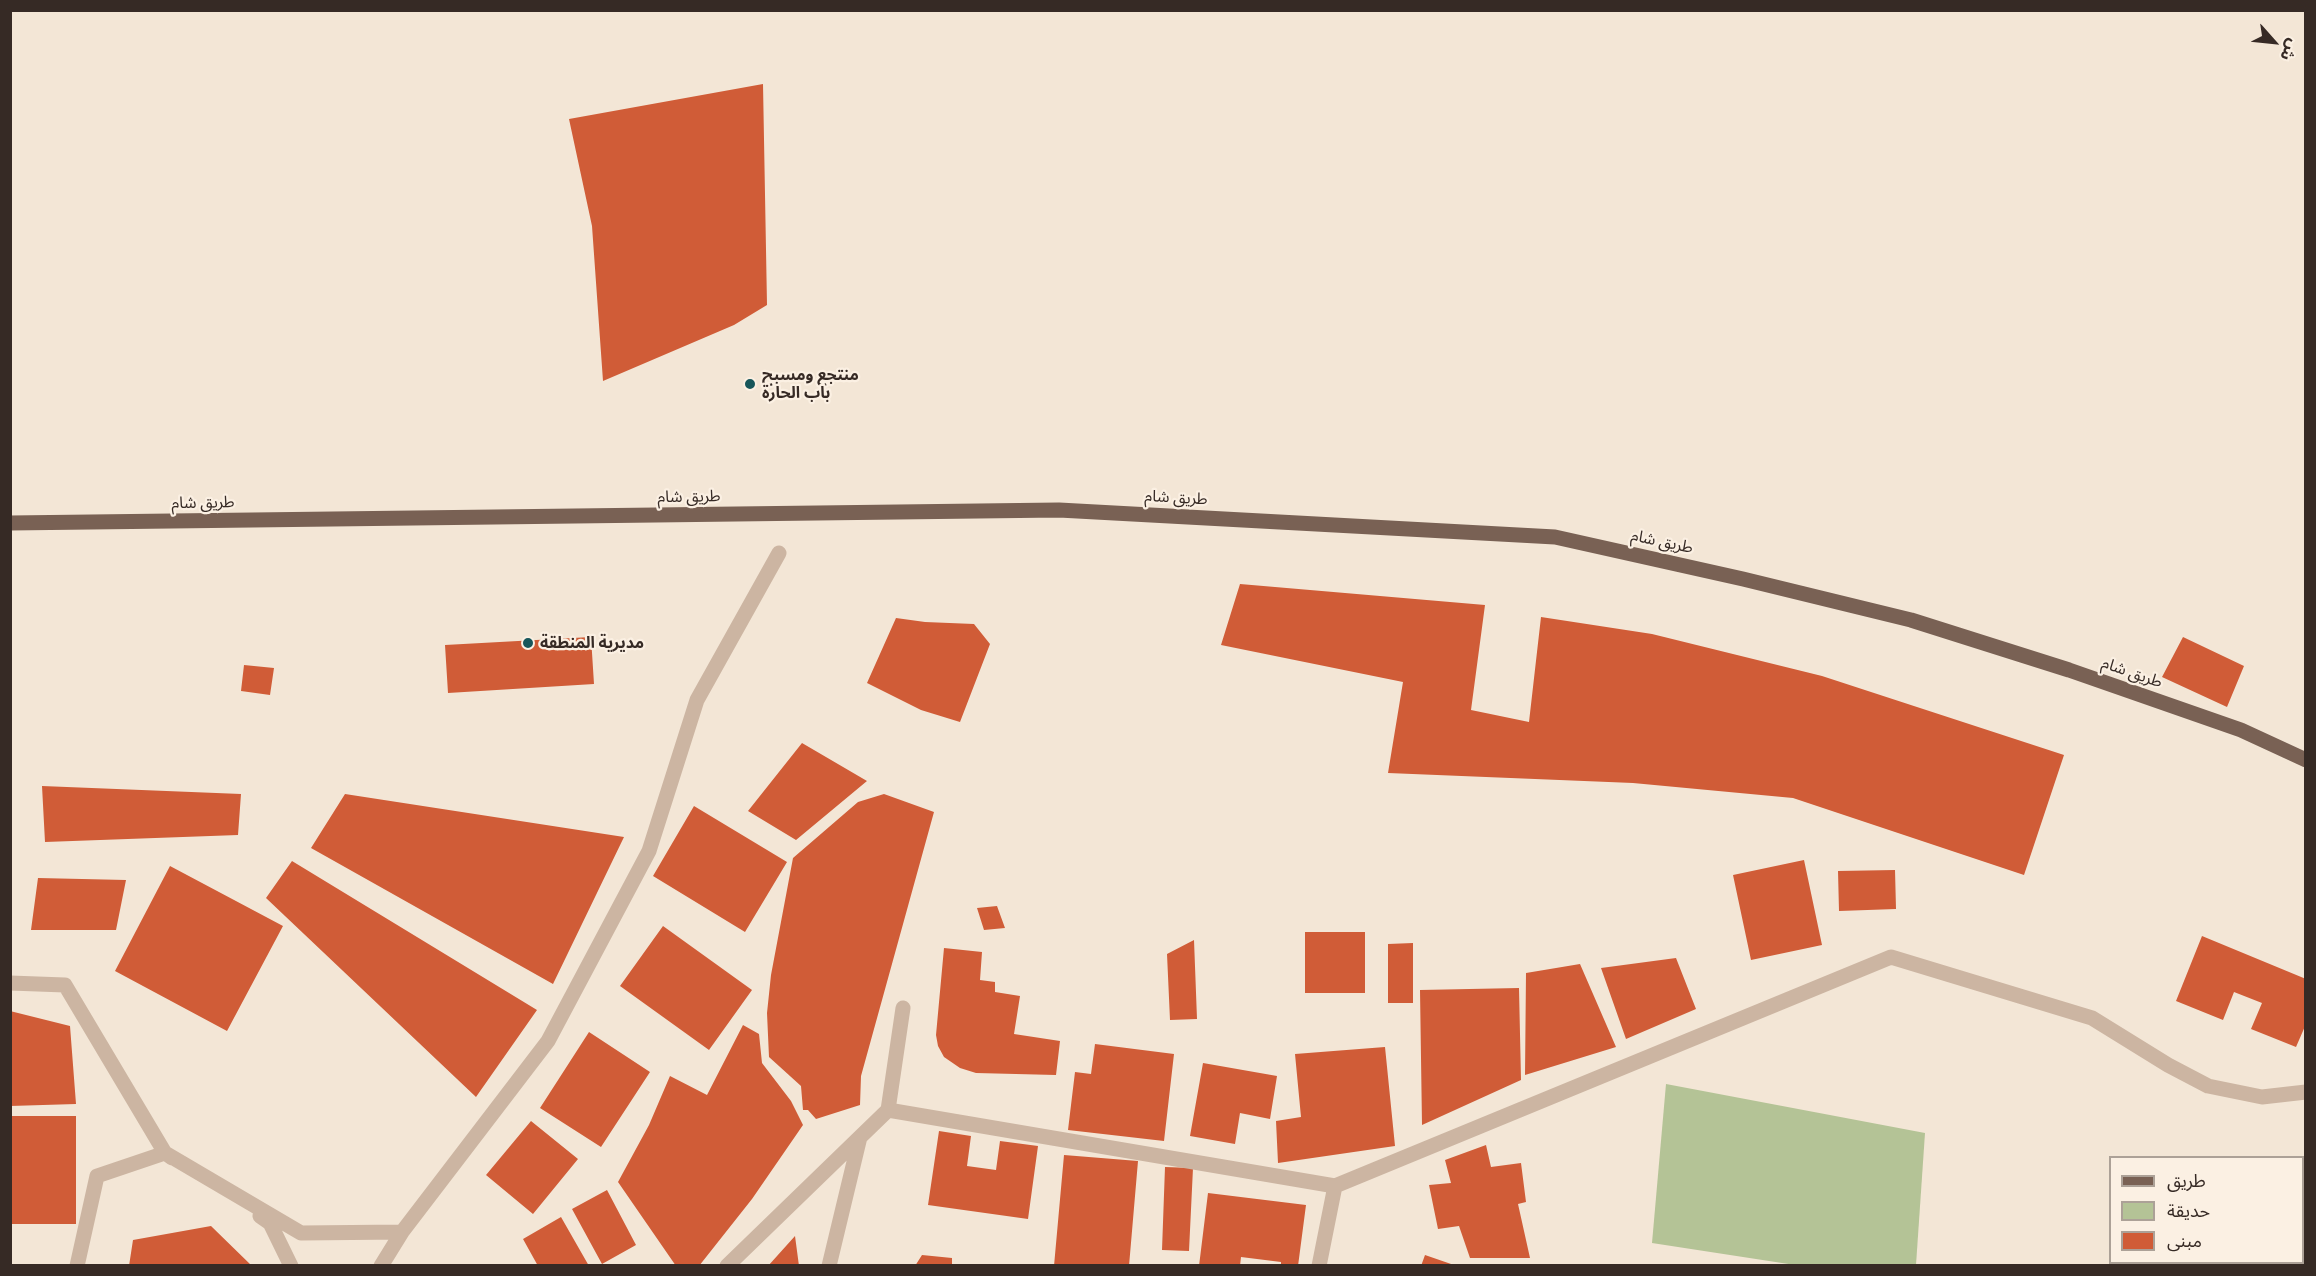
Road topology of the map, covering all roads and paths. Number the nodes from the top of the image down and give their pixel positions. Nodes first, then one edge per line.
1 (10, 523) edge
2 (779, 553) dead end
3 (2306, 760) edge
4 (10, 983) edge
5 (903, 1008) dead end
6 (2306, 1092) edge
7 (888, 1110) junction
8 (860, 1137) junction
9 (165, 1153) junction
10 (1335, 1186) junction
11 (402, 1233) junction
12 (77, 1266) edge
13 (291, 1266) edge
14 (381, 1266) edge
15 (727, 1266) edge
16 (829, 1266) edge
17 (1319, 1266) edge

1 - 3 main road, طريق شام
2 - 11 street
4 - 9 street
5 - 7 street
6 - 10 street
7 - 8 street
7 - 10 street
8 - 15 street
8 - 16 street
9 - 11 street
9 - 12 street
9 - 13 street
10 - 17 street
11 - 14 street

